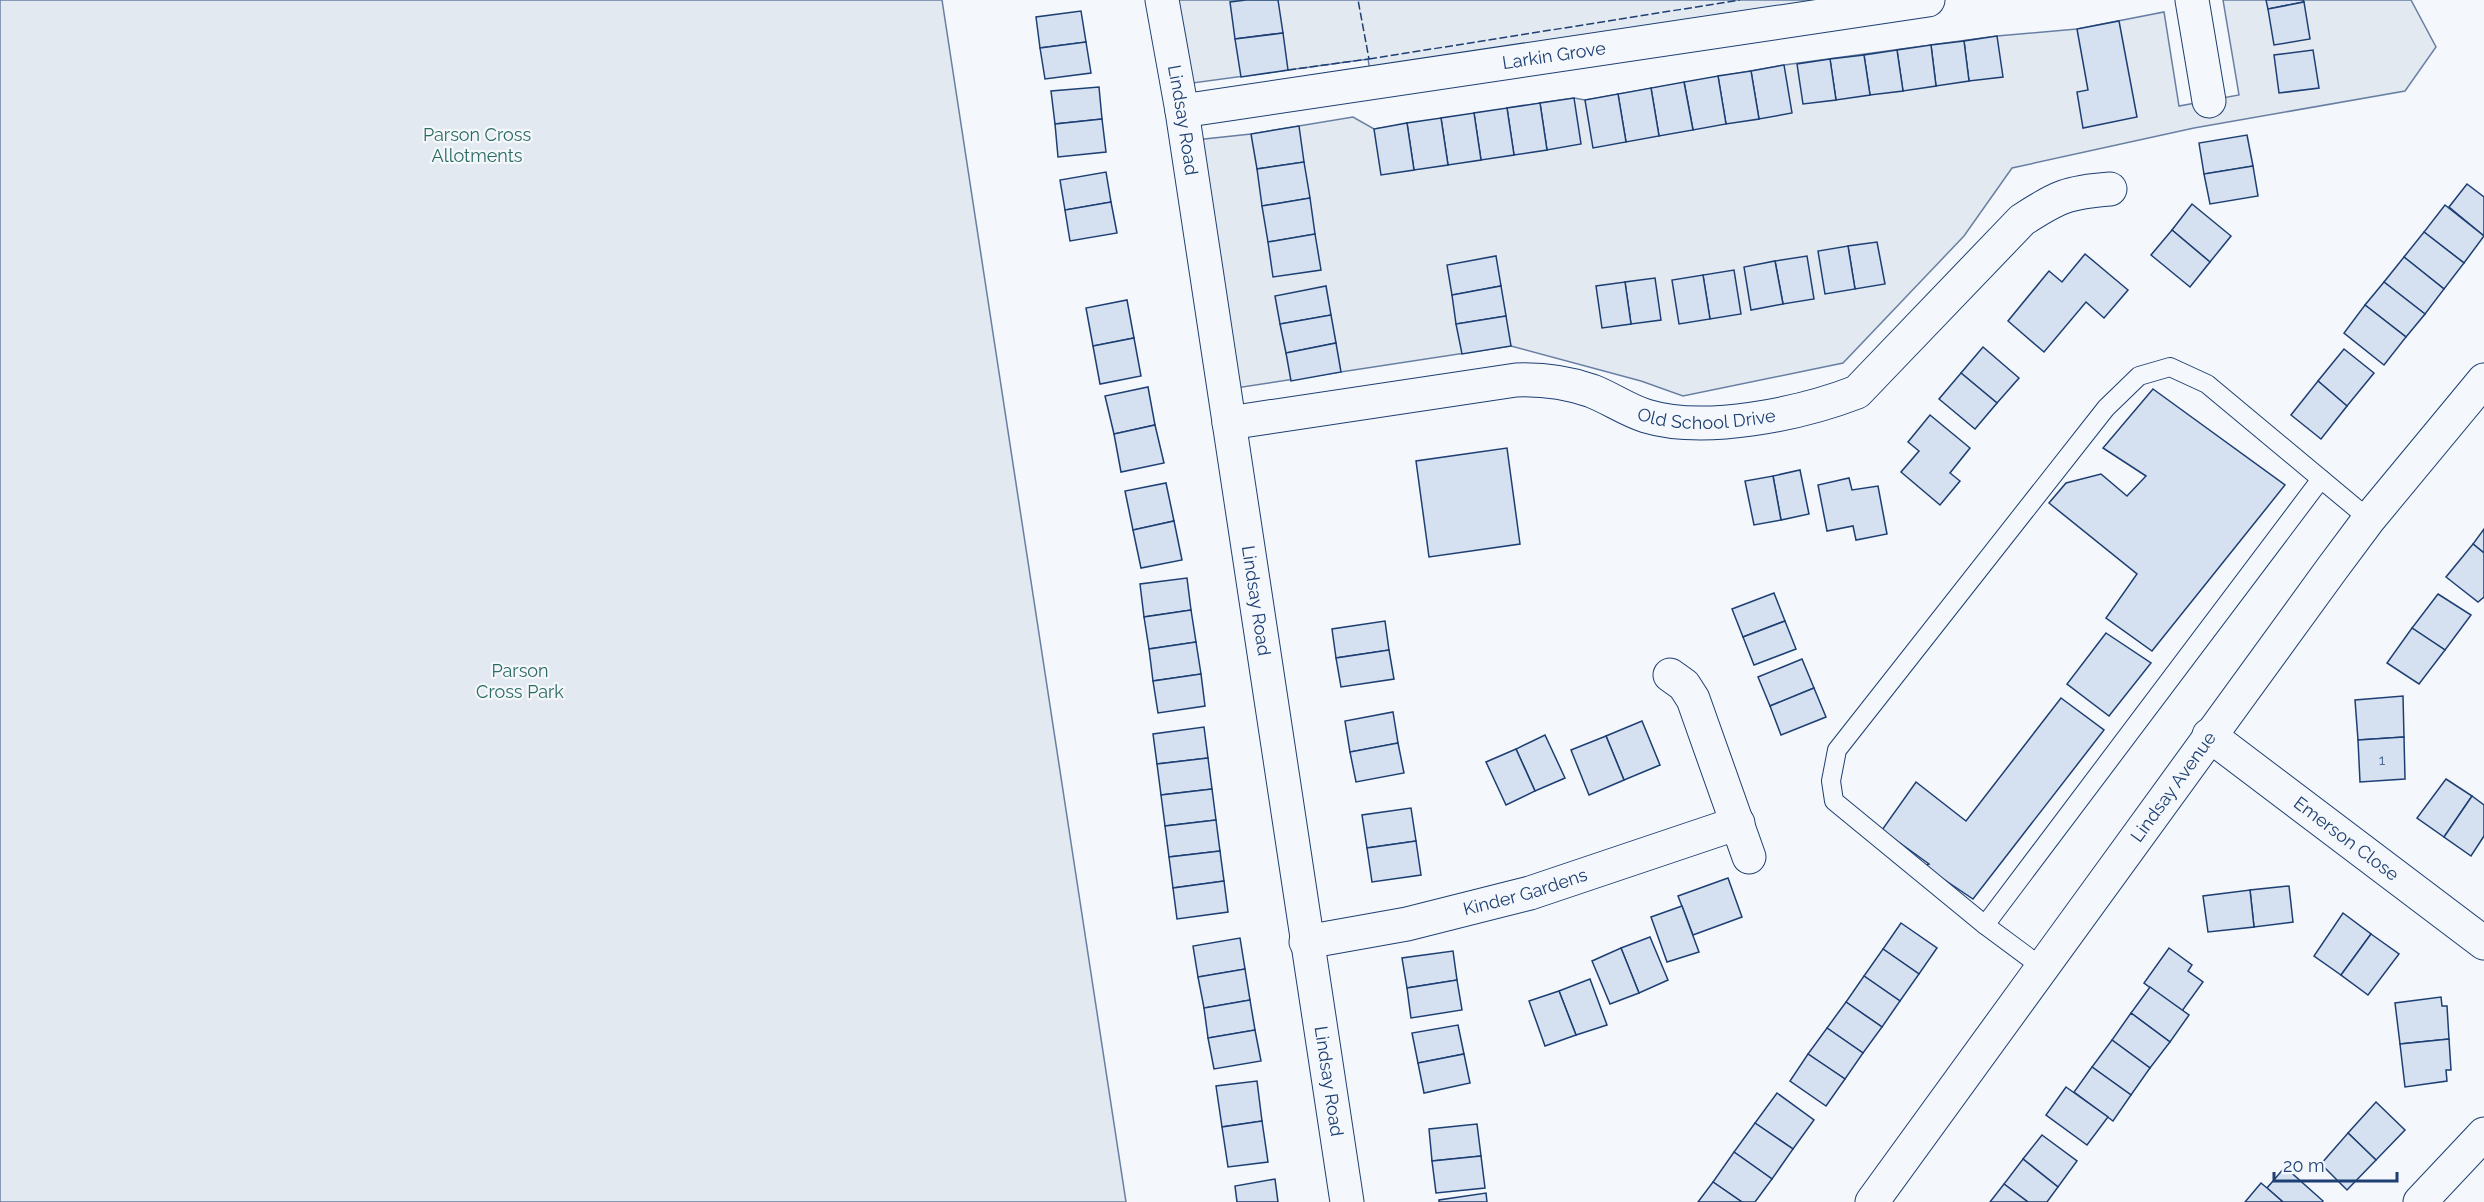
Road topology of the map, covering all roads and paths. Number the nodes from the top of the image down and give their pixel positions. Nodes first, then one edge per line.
1 (1162, 0) edge
2 (1928, 0) edge
3 (2192, 0) edge
4 (2209, 101) dead end
5 (1182, 111) junction
6 (2110, 189) dead end
7 (2484, 380) edge
8 (1228, 423) junction
9 (2321, 479) junction
10 (2369, 519) junction
11 (1670, 675) dead end
12 (2209, 735) junction
13 (1738, 823) junction
14 (1749, 857) dead end
15 (1985, 925) junction
16 (1306, 942) junction
17 (2484, 943) edge
18 (2043, 968) junction
19 (2484, 1134) edge
20 (1347, 1202) edge
21 (1872, 1202) edge
22 (2420, 1202) edge

1 - 5 street, Lindsay Road
2 - 5 street, Larkin Grove
3 - 4 street
5 - 8 street, Lindsay Road
6 - 8 street, Old School Drive
7 - 10 street, Lindsay Avenue
8 - 16 street, Lindsay Road
9 - 10 lane
9 - 15 lane
9 - 15 lane
10 - 12 street, Lindsay Avenue
11 - 13 street
12 - 17 street, Emerson Close
12 - 18 street, Lindsay Avenue
13 - 14 street
13 - 16 street, Kinder Gardens
15 - 18 lane
16 - 20 street, Lindsay Road
18 - 21 street, Lindsay Avenue
19 - 22 street

